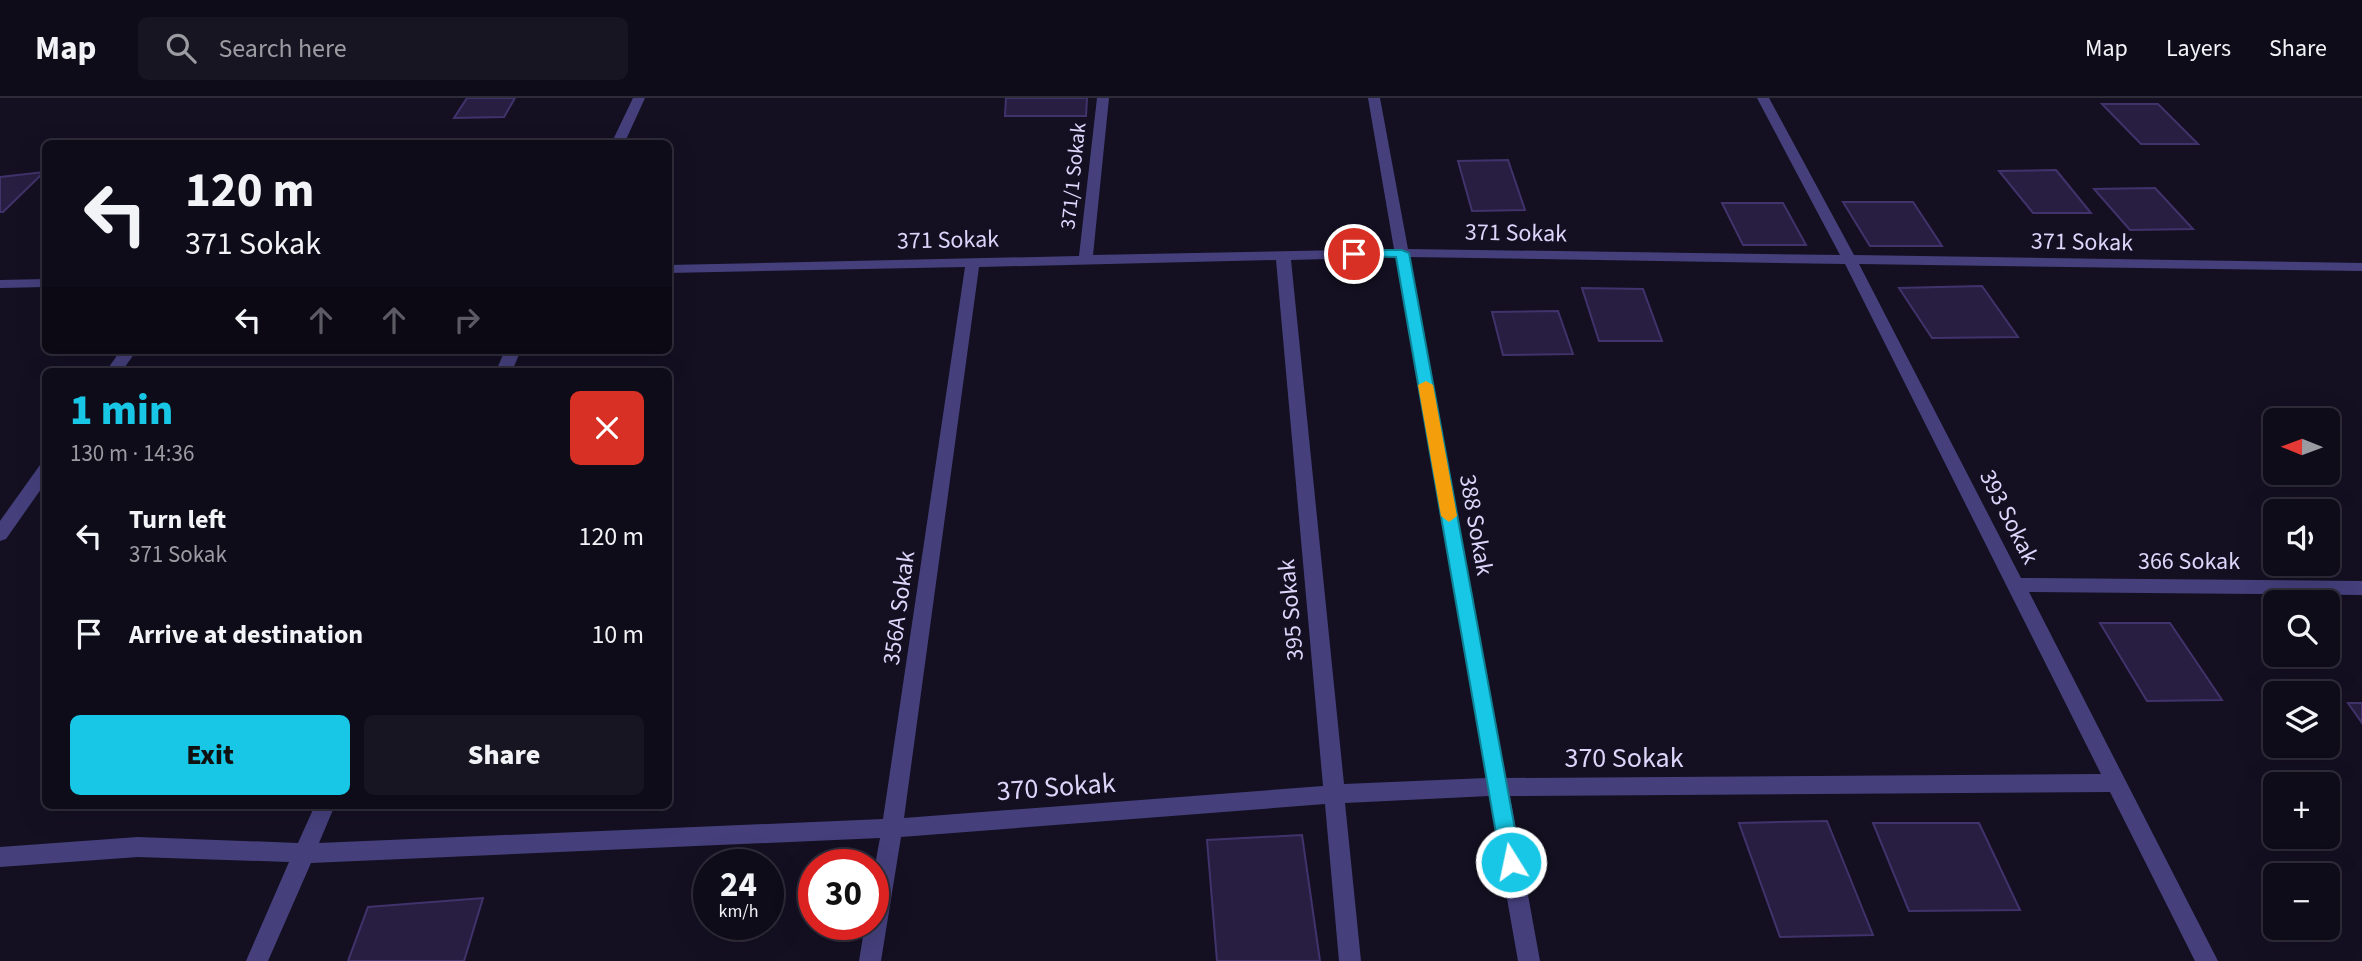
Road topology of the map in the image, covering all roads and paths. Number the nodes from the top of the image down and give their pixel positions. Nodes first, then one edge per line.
1 (639, 98) edge
2 (1103, 98) edge
3 (1374, 98) edge
4 (1763, 98) edge
5 (619, 140) edge
6 (1402, 253) junction
7 (1283, 254) junction
8 (1086, 259) junction
9 (972, 262) junction
10 (1851, 262) junction
11 (2362, 267) edge
12 (672, 269) edge
13 (42, 283) edge
14 (0, 284) edge
15 (42, 475) edge
16 (0, 534) edge
17 (2016, 584) junction
18 (2362, 588) edge
19 (2117, 783) junction
20 (1497, 787) junction
21 (1333, 794) junction
22 (323, 809) edge
23 (892, 828) junction
24 (306, 853) junction
25 (0, 857) edge
26 (257, 961) edge
27 (870, 961) edge
28 (1350, 961) edge
29 (1529, 961) edge
30 (2207, 961) edge

1 - 5 street
2 - 8 street, 371/1 Sokak
3 - 6 street, 388 Sokak
4 - 10 street, 393 Sokak
6 - 7 street, 371 Sokak
6 - 10 street, 371 Sokak
6 - 20 street, 388 Sokak
7 - 8 street, 371 Sokak
7 - 21 street, 395 Sokak
8 - 9 street, 371 Sokak
9 - 12 street, 371 Sokak
9 - 23 street, 356A Sokak
10 - 11 street, 371 Sokak
10 - 17 street, 393 Sokak
13 - 14 street
15 - 16 street
17 - 18 street, 366 Sokak
17 - 19 street, 393 Sokak
19 - 20 street, 370 Sokak
19 - 30 street, 393 Sokak
20 - 21 street, 370 Sokak
20 - 29 street, 388 Sokak
21 - 23 street, 370 Sokak
21 - 28 street, 395 Sokak
22 - 24 street
23 - 24 street, 370 Sokak
23 - 27 street, 356A Sokak
24 - 25 street, 370 Sokak
24 - 26 street

